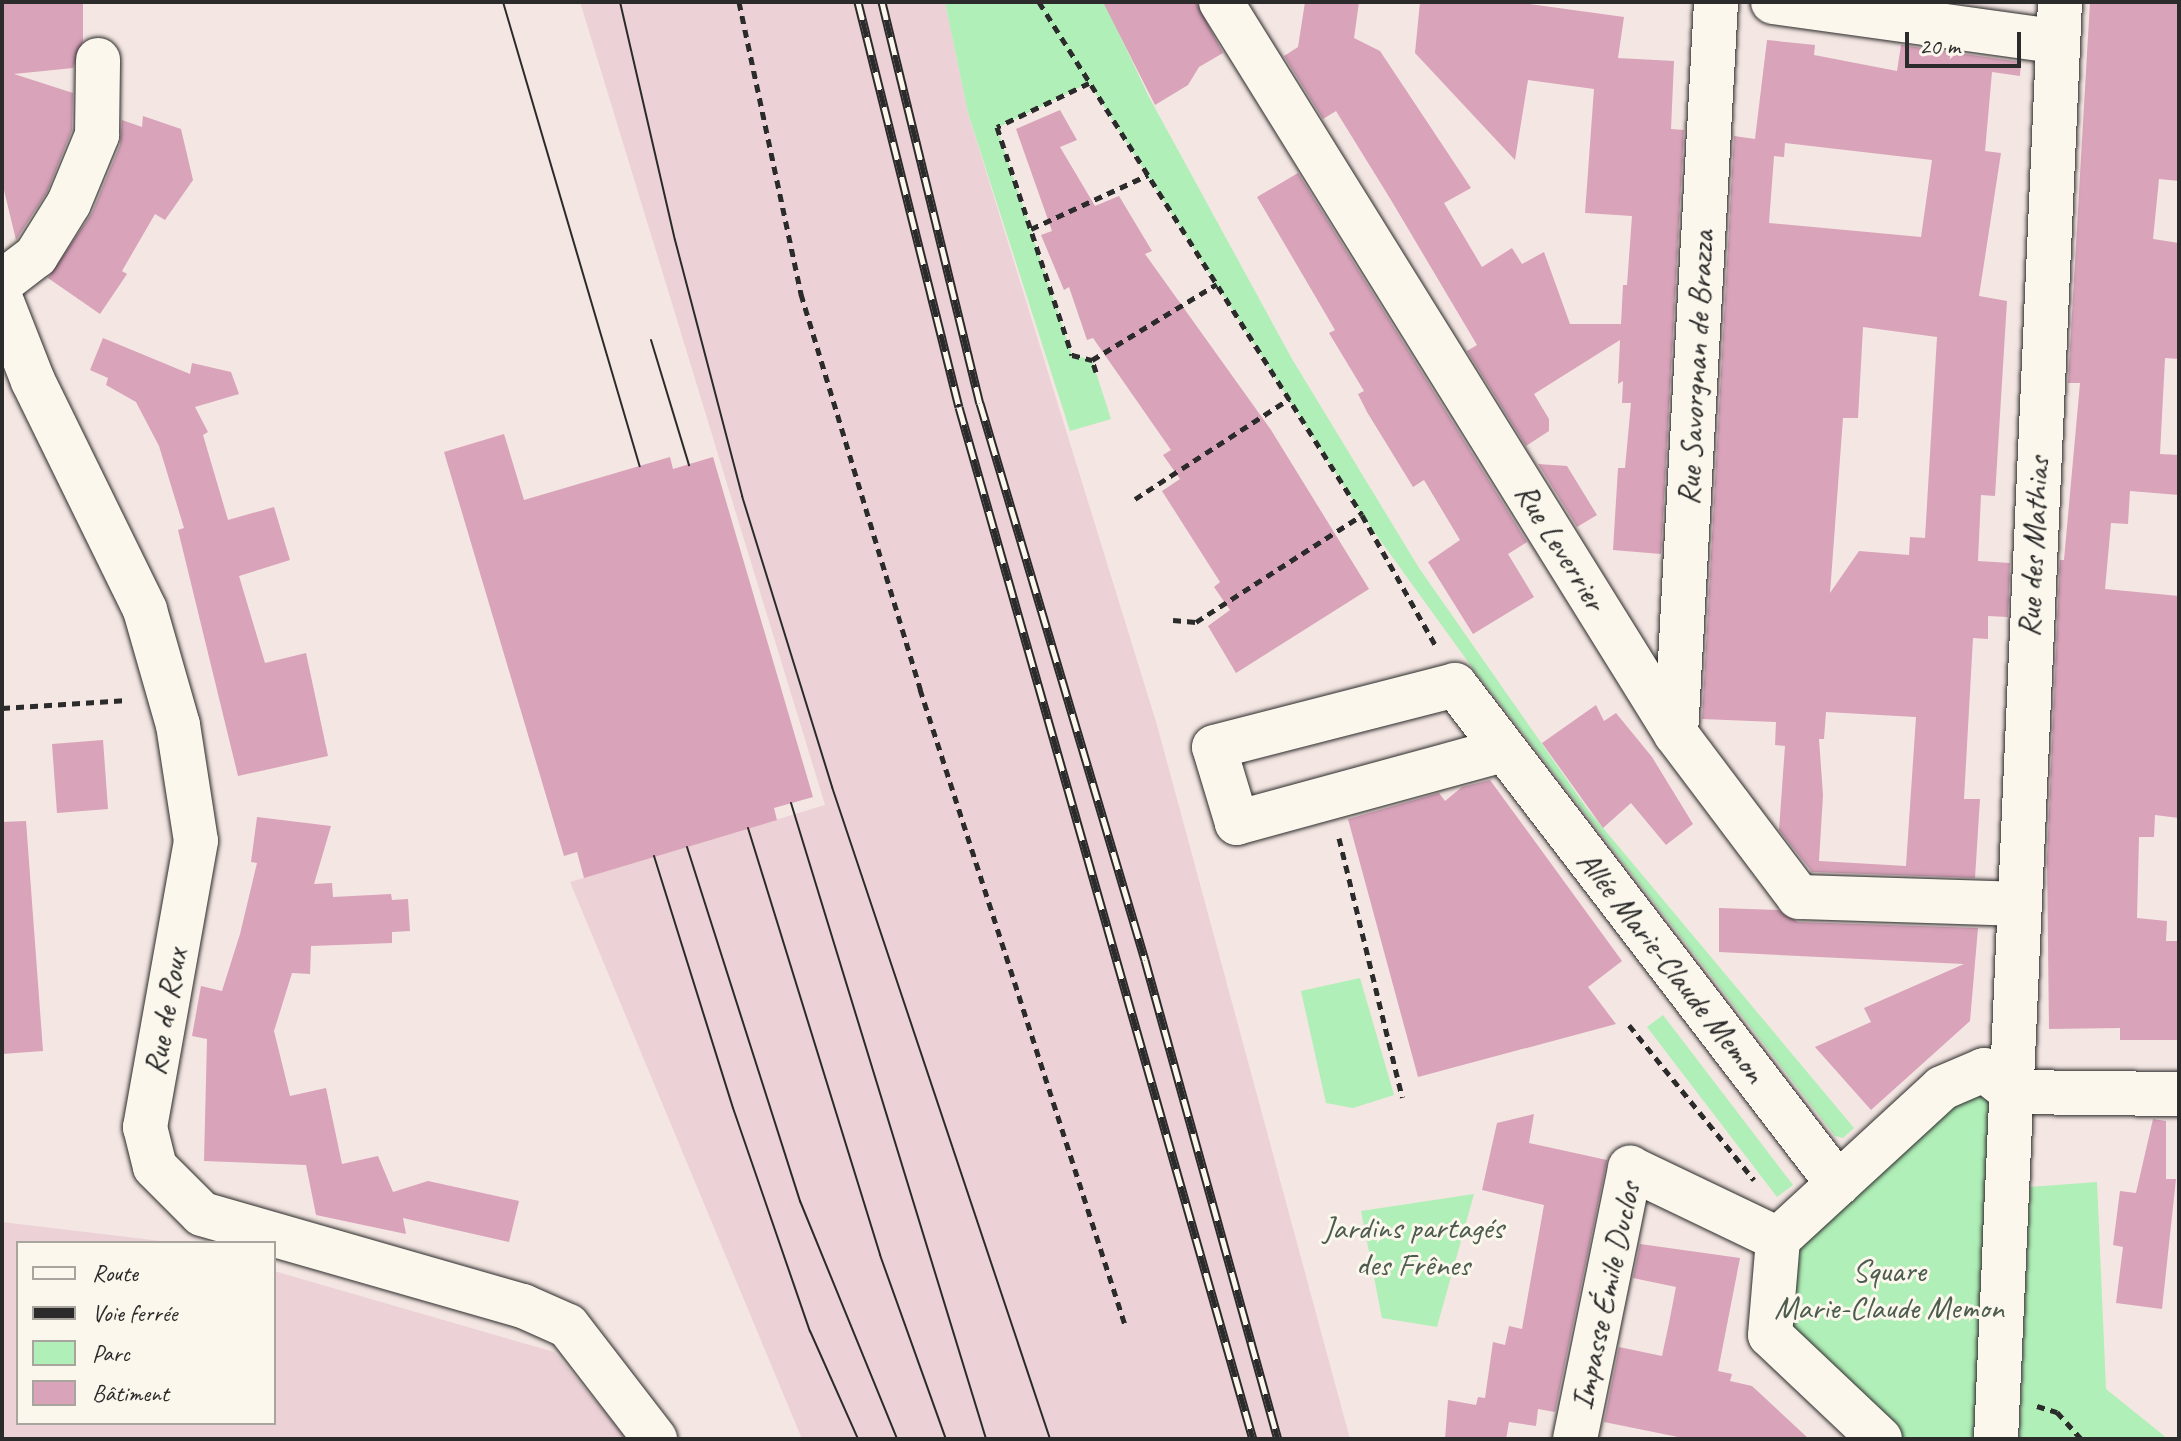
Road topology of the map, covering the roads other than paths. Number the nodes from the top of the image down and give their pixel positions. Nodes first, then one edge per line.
1 (1221, 2) edge
2 (1716, 2) edge
3 (1773, 2) edge
4 (2057, 22) edge
5 (98, 60) dead end
6 (2, 282) edge
7 (2, 302) edge
8 (1681, 625) junction
9 (1619, 643) junction
10 (1676, 734) junction
11 (1503, 750) junction
12 (2017, 904) junction
13 (1998, 1081) junction
14 (2179, 1094) edge
15 (1838, 1184) junction
16 (1785, 1233) junction
17 (655, 1439) edge
18 (1575, 1439) edge
19 (1880, 1439) edge
20 (1996, 1439) edge

1 - 9 street, Rue Leverrier
2 - 8 street, Rue Savorgnan de Brazza
3 - 4 street
4 - 12 street, Rue des Mathias
5 - 6 street
7 - 17 street, Rue de Roux
8 - 9 street
8 - 10 street, Rue Savorgnan de Brazza
9 - 10 street, Rue Leverrier
10 - 12 street, Rue Leverrier
11 - 11 street, Allée Marie-Claude Memon
11 - 15 street, Allée Marie-Claude Memon
12 - 13 street, Rue des Mathias
13 - 14 street
13 - 15 street
13 - 20 street, Rue des Mathias
15 - 16 street
16 - 18 street, Impasse Émile Duclos
16 - 19 street

